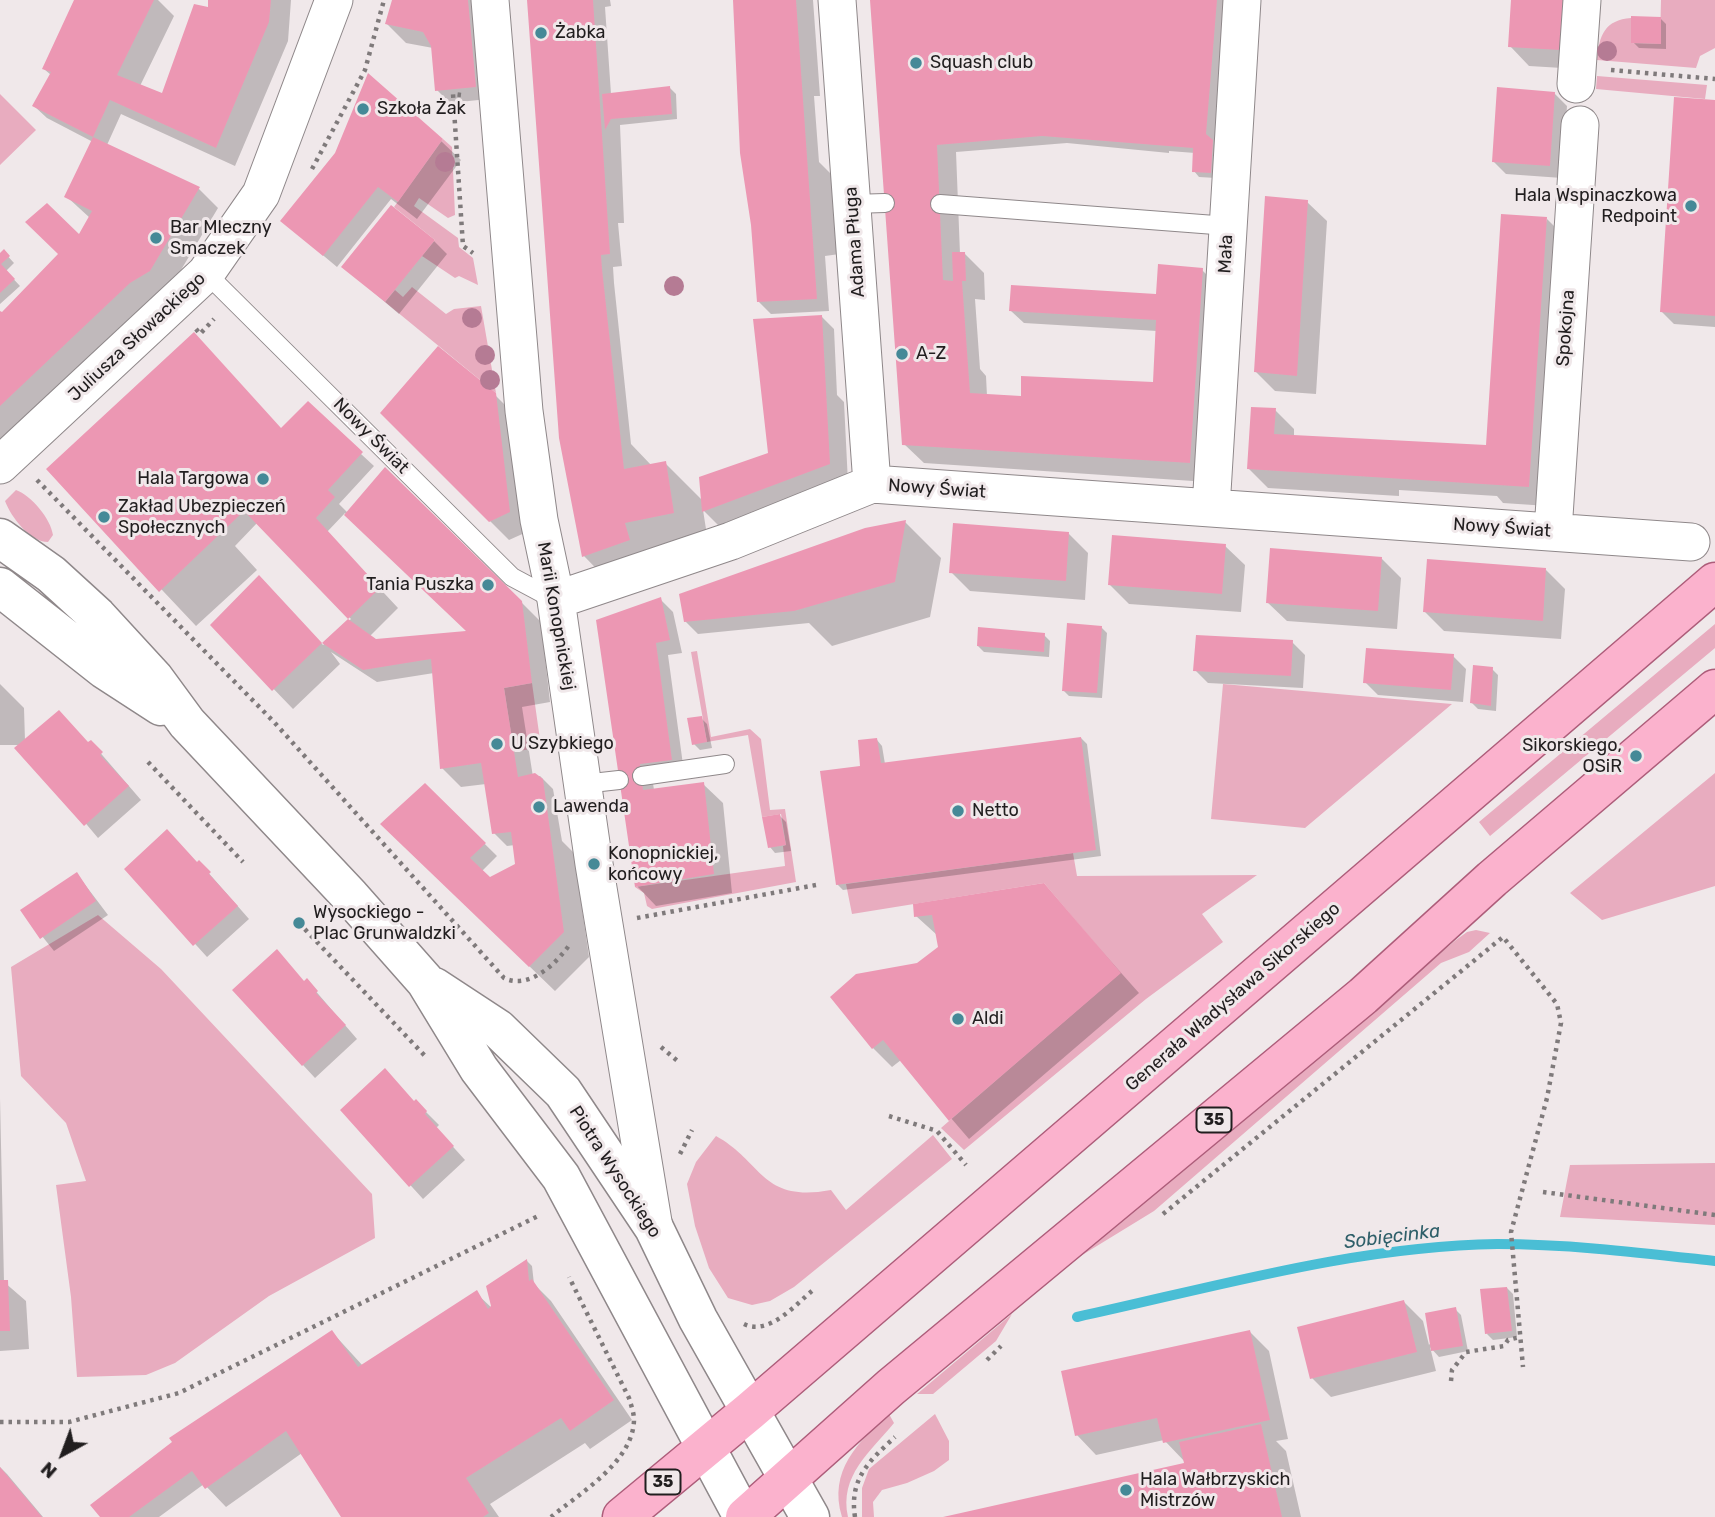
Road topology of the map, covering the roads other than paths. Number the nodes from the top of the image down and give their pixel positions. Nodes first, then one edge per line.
1 (334, 0) edge
2 (490, 0) edge
3 (837, 0) edge
4 (1242, 0) edge
5 (1582, 0) edge
6 (1576, 84) dead end
7 (1580, 125) dead end
8 (940, 204) dead end
9 (1228, 226) junction
10 (206, 274) junction
11 (0, 466) edge
12 (872, 484) junction
13 (1211, 508) junction
14 (1553, 531) junction
15 (0, 538) edge
16 (1691, 542) dead end
17 (1715, 582) edge
18 (0, 587) edge
19 (556, 600) junction
20 (1715, 689) edge
21 (187, 723) junction
22 (725, 764) dead end
23 (642, 776) dead end
24 (619, 780) dead end
25 (583, 784) junction
26 (426, 982) junction
27 (654, 1228) junction
28 (750, 1411) junction
29 (703, 1448) junction
30 (788, 1481) junction
31 (622, 1517) edge
32 (744, 1517) edge
33 (810, 1517) edge

1 - 10 street, Juliusza Słowackiego
2 - 19 street, Marii Konopnickiej
3 - 12 street, Adama Pługa
4 - 9 street, Mała
5 - 6 street
7 - 14 street, Spokojna
8 - 9 lane
9 - 13 street, Mała
10 - 11 street, Juliusza Słowackiego
10 - 19 lane, Nowy Świat
12 - 13 street, Nowy Świat
12 - 19 street, Nowy Świat
13 - 14 street, Nowy Świat
14 - 16 street, Nowy Świat
15 - 21 street, Piotra Wysockiego
17 - 28 main road, Generała Władysława Sikorskiego / 35
18 - 21 street, Piotra Wysockiego
19 - 25 street, Marii Konopnickiej
20 - 30 main road, 35
21 - 26 street, Piotra Wysockiego
22 - 23 lane
24 - 25 lane
25 - 27 street, Marii Konopnickiej
26 - 27 street, Piotra Wysockiego
26 - 29 street, Piotra Wysockiego
27 - 28 street, Piotra Wysockiego
28 - 29 main road, 35
28 - 30 street, Piotra Wysockiego
29 - 31 main road, 35
29 - 32 street, Piotra Wysockiego
30 - 32 main road, 35
30 - 33 street, Piotra Wysockiego

